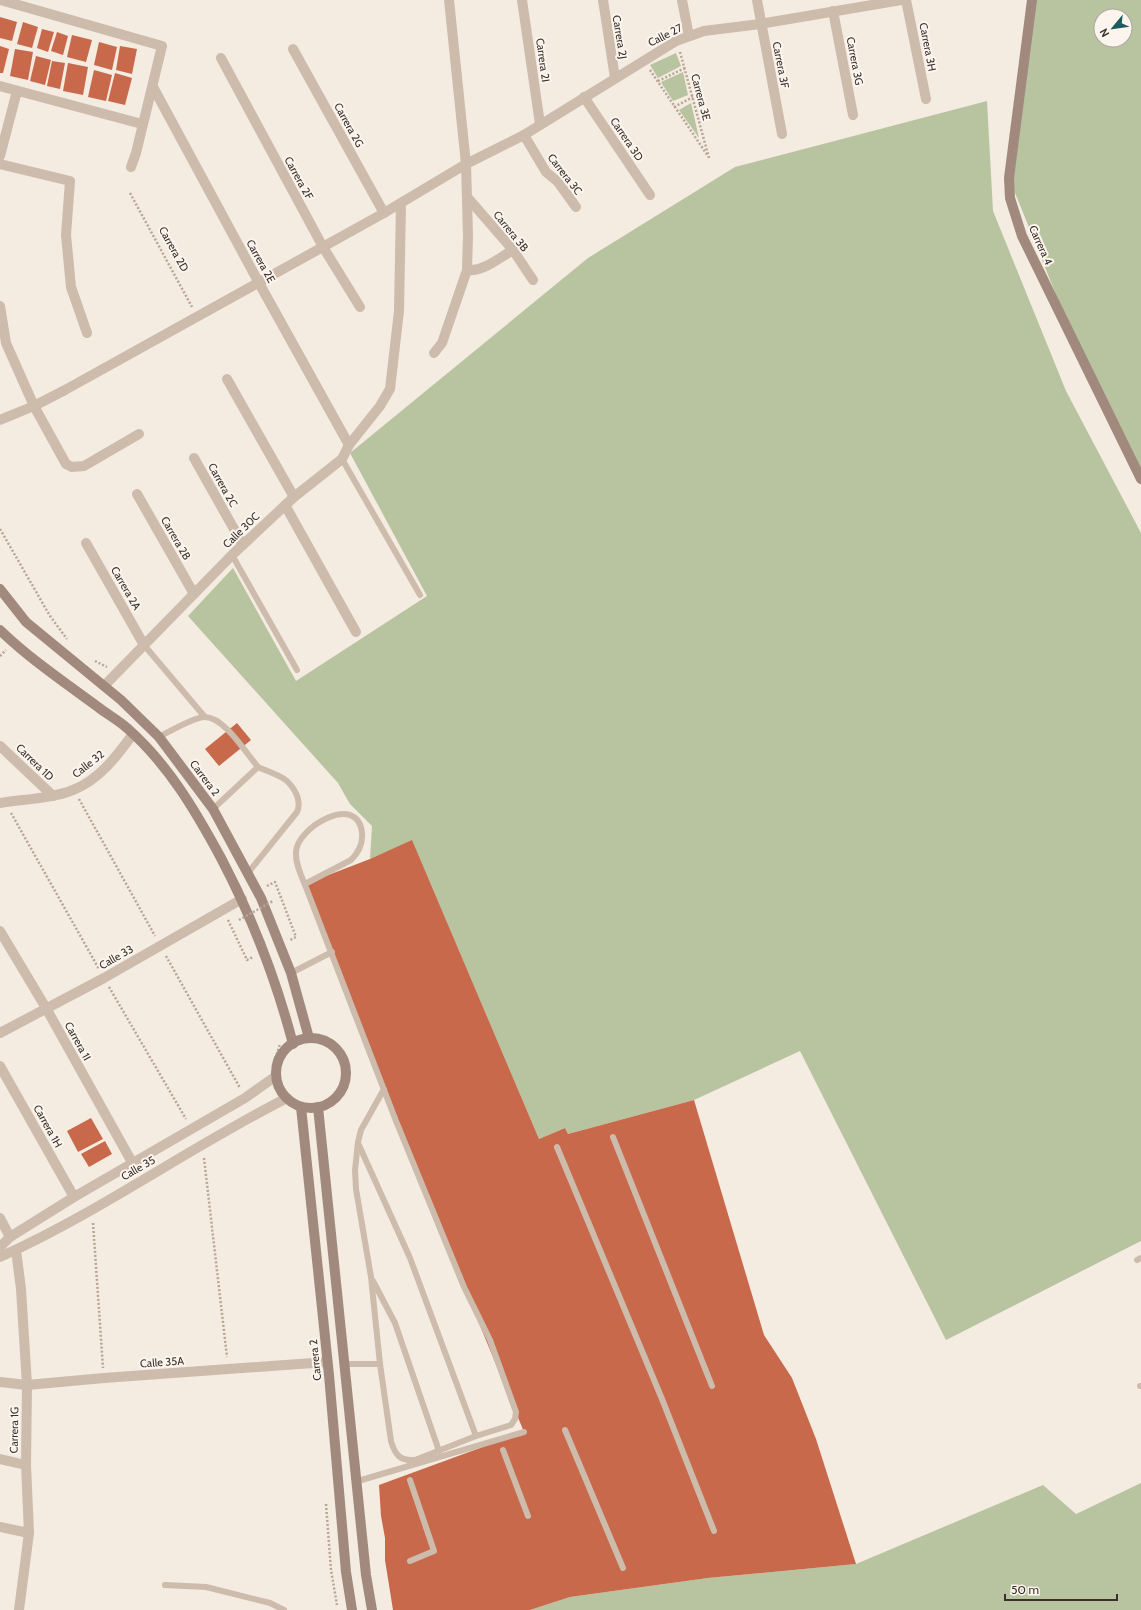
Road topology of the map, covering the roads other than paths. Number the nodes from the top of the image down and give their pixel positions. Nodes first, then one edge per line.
1 (1, 0) edge
2 (449, 0) edge
3 (522, 0) edge
4 (603, 0) edge
5 (682, 0) edge
6 (757, 0) edge
7 (901, 0) edge
8 (906, 0) edge
9 (1032, 0) edge
10 (846, 4) edge
11 (832, 11) junction
12 (760, 24) junction
13 (689, 36) junction
14 (292, 49) dead end
15 (221, 58) dead end
16 (614, 78) junction
17 (0, 86) edge
18 (153, 87) junction
19 (17, 91) junction
20 (584, 97) junction
21 (926, 99) dead end
22 (854, 115) dead end
23 (142, 124) junction
24 (540, 124) junction
25 (782, 134) dead end
26 (524, 135) junction
27 (0, 156) edge
28 (0, 164) edge
29 (466, 164) junction
30 (131, 167) dead end
31 (650, 195) dead end
32 (468, 198) junction
33 (401, 203) junction
34 (576, 207) dead end
35 (384, 213) junction
36 (323, 247) junction
37 (513, 250) junction
38 (467, 270) junction
39 (533, 280) dead end
40 (259, 283) junction
41 (0, 306) edge
42 (360, 307) dead end
43 (87, 333) dead end
44 (434, 353) dead end
45 (227, 380) dead end
46 (34, 406) junction
47 (0, 420) edge
48 (139, 434) dead end
49 (349, 445) junction
50 (194, 458) dead end
51 (342, 459) junction
52 (1138, 466) edge
53 (1141, 480) edge
54 (137, 494) dead end
55 (294, 497) junction
56 (285, 505) junction
57 (86, 543) dead end
58 (243, 545) junction
59 (232, 555) junction
60 (0, 589) edge
61 (194, 594) junction
62 (420, 595) dead end
63 (0, 630) edge
64 (356, 632) dead end
65 (144, 645) junction
66 (297, 670) dead end
67 (104, 686) junction
68 (204, 716) junction
69 (133, 734) junction
70 (159, 737) junction
71 (0, 746) edge
72 (258, 767) junction
73 (53, 796) junction
74 (0, 802) edge
75 (213, 809) junction
76 (248, 874) junction
77 (305, 884) junction
78 (239, 901) junction
79 (0, 931) edge
80 (332, 952) junction
81 (291, 973) junction
82 (46, 1008) junction
83 (0, 1033) edge
84 (308, 1038) junction
85 (293, 1044) junction
86 (0, 1066) edge
87 (273, 1078) junction
88 (384, 1089) junction
89 (287, 1098) junction
90 (301, 1107) junction
91 (318, 1107) junction
92 (613, 1137) dead end
93 (358, 1142) junction
94 (557, 1147) dead end
95 (133, 1164) junction
96 (74, 1197) junction
97 (0, 1218) edge
98 (10, 1237) junction
99 (0, 1247) edge
100 (16, 1250) junction
101 (0, 1257) edge
102 (370, 1277) junction
103 (327, 1362) junction
104 (345, 1364) junction
105 (380, 1364) junction
106 (0, 1382) edge
107 (27, 1385) junction
108 (712, 1386) dead end
109 (565, 1430) dead end
110 (524, 1432) dead end
111 (476, 1436) junction
112 (503, 1450) dead end
113 (439, 1451) junction
114 (0, 1458) edge
115 (26, 1465) junction
116 (410, 1480) dead end
117 (358, 1481) junction
118 (528, 1516) dead end
119 (0, 1527) edge
120 (714, 1531) dead end
121 (29, 1532) junction
122 (410, 1561) dead end
123 (623, 1568) dead end
124 (165, 1585) dead end
125 (19, 1610) edge
126 (284, 1610) edge
127 (352, 1610) edge
128 (372, 1610) edge

1 - 18 street
2 - 29 street
3 - 24 street, Carrera 2I
4 - 16 street, Carrera 2J
5 - 13 street
6 - 12 street, Carrera 3F
7 - 10 street, Calle 27
8 - 21 street, Carrera 3H
9 - 52 main road, Carrera 4
10 - 11 street, Calle 27
11 - 12 street, Calle 27
11 - 22 street, Carrera 3G
12 - 13 street, Calle 27
12 - 25 street, Carrera 3F
13 - 16 street, Calle 27
14 - 35 street, Carrera 2G
15 - 36 street, Carrera 2F
16 - 20 street, Calle 27
17 - 19 street
18 - 23 street
18 - 40 street, Carrera 2E
19 - 23 street
19 - 27 street
20 - 24 street, Calle 27
20 - 31 street, Carrera 3D
23 - 30 street
24 - 26 street, Calle 27
26 - 29 street, Calle 27
26 - 34 street, Carrera 3C
28 - 43 street
29 - 32 street
29 - 33 street, Calle 27
32 - 37 street, Carrera 3B
32 - 38 street
33 - 35 street, Calle 27
33 - 49 street, Calle 30C
35 - 36 street, Calle 27
36 - 40 street, Calle 27
36 - 42 street, Carrera 2F
37 - 38 street
37 - 39 street, Carrera 3B
38 - 44 street
40 - 46 street, Calle 27
40 - 49 street, Carrera 2E
41 - 46 street
45 - 55 street
46 - 47 street, Calle 27
46 - 48 street
49 - 51 street, Calle 30C
50 - 58 street, Carrera 2C
51 - 55 street, Calle 30C
51 - 62 lane
52 - 53 main road, Carrera 4
54 - 61 street, Carrera 2B
55 - 56 street, Calle 30C
56 - 58 street, Calle 30C
56 - 64 street
57 - 65 street, Carrera 2A
58 - 59 street, Calle 30C
59 - 61 street, Calle 30C
59 - 66 lane
60 - 67 main road, Carrera 2
61 - 65 street, Calle 30C
63 - 69 main road
65 - 67 street, Calle 30C
65 - 68 lane
67 - 70 main road, Carrera 2
68 - 70 lane
68 - 72 lane
69 - 73 street, Calle 32
69 - 78 main road
70 - 75 main road, Carrera 2
71 - 73 street, Carrera 1D
72 - 75 lane
72 - 76 lane
73 - 74 street, Calle 32
75 - 76 main road, Carrera 2
76 - 81 main road, Carrera 2
77 - 77 lane
77 - 80 lane
78 - 82 street, Calle 33
78 - 85 main road
79 - 82 street, Carrera 1I
80 - 81 lane
80 - 88 lane
81 - 84 main road, Carrera 2
82 - 83 street, Calle 33
82 - 95 street, Carrera 1I
84 - 85 main road
84 - 91 main road
85 - 87 main road
86 - 96 street, Carrera 1H
87 - 89 main road
87 - 95 street, Calle 35
88 - 93 lane
88 - 111 lane
89 - 90 main road
89 - 100 street, Calle 35
90 - 91 main road
90 - 103 main road, Carrera 2
91 - 104 main road
92 - 108 lane
93 - 102 lane
93 - 111 lane
94 - 120 lane
95 - 96 street, Calle 35
96 - 98 street, Calle 35
97 - 98 street
98 - 99 street, Calle 35
100 - 101 street, Calle 35
100 - 107 street, Carrera 1G
102 - 105 lane
102 - 113 lane
103 - 107 street, Calle 35A
103 - 127 main road, Carrera 2
104 - 105 lane
104 - 117 main road
105 - 113 lane
106 - 107 street, Calle 35A
107 - 115 street, Carrera 1G
109 - 123 lane
110 - 117 lane
111 - 113 lane
112 - 118 lane
114 - 115 street
115 - 121 street, Carrera 1G
116 - 122 lane
117 - 128 main road
119 - 121 street
121 - 125 street, Carrera 1G
124 - 126 lane

